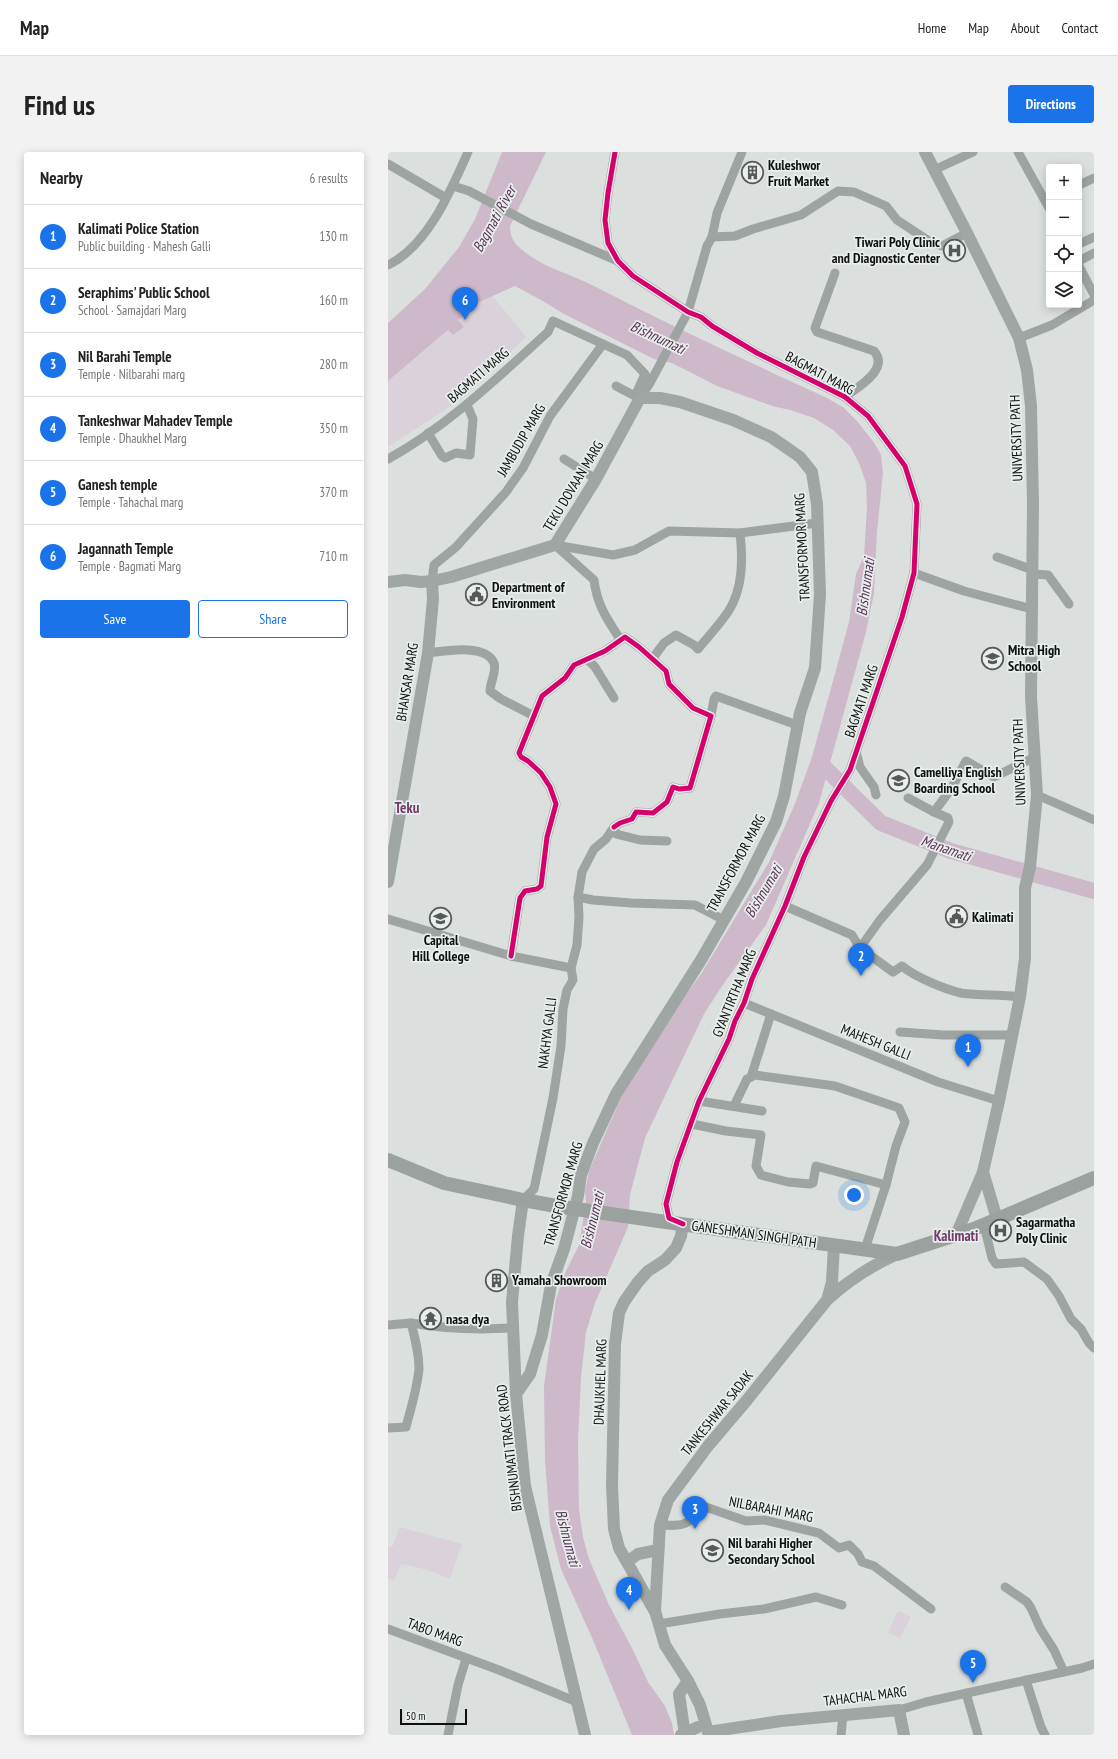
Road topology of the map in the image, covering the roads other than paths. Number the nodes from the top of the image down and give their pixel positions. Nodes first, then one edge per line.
1 (468, 152) edge
2 (615, 152) edge
3 (742, 152) edge
4 (925, 152) edge
5 (973, 152) edge
6 (1018, 152) edge
7 (388, 164) edge
8 (934, 170) junction
9 (1094, 178) edge
10 (1082, 184) edge
11 (453, 186) junction
12 (446, 198) junction
13 (1046, 200) edge
14 (967, 233) junction
15 (1094, 236) edge
16 (712, 237) junction
17 (1082, 242) edge
18 (1094, 253) edge
19 (1082, 260) edge
20 (618, 261) junction
21 (388, 265) edge
22 (1082, 272) edge
23 (835, 273) dead end
24 (1094, 295) edge
25 (1094, 300) edge
26 (688, 312) junction
27 (1019, 338) junction
28 (603, 344) junction
29 (616, 386) dead end
30 (638, 397) junction
31 (845, 397) junction
32 (467, 405) junction
33 (428, 433) junction
34 (388, 459) edge
35 (564, 459) dead end
36 (596, 478) junction
37 (817, 523) junction
38 (740, 533) junction
39 (555, 545) junction
40 (997, 557) dead end
41 (1033, 572) junction
42 (914, 573) junction
43 (432, 581) junction
44 (388, 582) edge
45 (1069, 604) dead end
46 (1032, 609) junction
47 (620, 640) junction
48 (428, 653) junction
49 (653, 658) junction
50 (588, 660) junction
51 (614, 698) dead end
52 (534, 716) junction
53 (711, 716) junction
54 (797, 726) junction
55 (856, 752) junction
56 (1035, 757) junction
57 (850, 770) joint
58 (876, 795) dead end
59 (1037, 795) junction
60 (908, 798) dead end
61 (934, 812) junction
62 (1094, 820) edge
63 (614, 827) junction
64 (667, 841) dead end
65 (388, 882) edge
66 (578, 897) junction
67 (785, 906) junction
68 (388, 919) edge
69 (724, 920) junction
70 (860, 948) junction
71 (511, 956) junction
72 (571, 968) junction
73 (1020, 997) junction
74 (744, 1003) junction
75 (771, 1014) junction
76 (900, 1032) dead end
77 (1012, 1035) junction
78 (751, 1077) junction
79 (699, 1101) junction
80 (999, 1101) junction
81 (734, 1106) junction
82 (762, 1111) dead end
83 (692, 1124) junction
84 (388, 1160) edge
85 (983, 1172) junction
86 (1094, 1178) edge
87 (886, 1185) junction
88 (523, 1200) junction
89 (991, 1222) junction
90 (682, 1224) junction
91 (956, 1235) junction
92 (834, 1246) junction
93 (865, 1249) junction
94 (897, 1254) junction
95 (827, 1300) junction
96 (411, 1323) junction
97 (388, 1325) edge
98 (512, 1328) junction
99 (1094, 1348) edge
100 (516, 1394) junction
101 (388, 1428) edge
102 (660, 1525) junction
103 (658, 1550) junction
104 (627, 1562) junction
105 (1005, 1587) dead end
106 (842, 1605) dead end
107 (931, 1609) dead end
108 (655, 1611) junction
109 (659, 1624) junction
110 (388, 1629) edge
111 (466, 1658) junction
112 (1094, 1664) edge
113 (1064, 1672) junction
114 (1026, 1680) junction
115 (688, 1681) junction
116 (966, 1693) junction
117 (577, 1702) junction
118 (899, 1710) junction
119 (843, 1715) junction
120 (705, 1730) edge
121 (448, 1735) edge
122 (585, 1735) edge
123 (681, 1735) edge
124 (685, 1735) edge
125 (841, 1735) edge
126 (904, 1735) edge
127 (978, 1735) edge
128 (1045, 1735) edge

1 - 11 street
2 - 20 street, BAGMATI MARG
3 - 16 street
4 - 8 main road
5 - 8 street
6 - 13 street
7 - 12 street
8 - 14 main road
9 - 10 street
11 - 12 street
11 - 20 street
12 - 21 street
14 - 16 street
14 - 27 main road, UNIVERSITY PATH
15 - 17 street
16 - 26 street
18 - 19 street
20 - 26 street, BAGMATI MARG
22 - 24 street
23 - 31 street
25 - 27 street
26 - 30 street, TEKU DOVAAN MARG
26 - 31 street, BAGMATI MARG
27 - 41 main road, UNIVERSITY PATH
28 - 30 street
28 - 32 street, BAGMATI MARG
28 - 43 street, JAMBUDIP MARG
29 - 30 street
30 - 36 main road, TEKU DOVAAN MARG
30 - 37 main road, TRANSFORMOR MARG
31 - 42 street, BAGMATI MARG
32 - 33 street, BAGMATI MARG
32 - 33 street
33 - 34 street, BAGMATI MARG
35 - 36 street
36 - 39 main road, TEKU DOVAAN MARG
37 - 38 street
37 - 54 main road, TRANSFORMOR MARG
38 - 39 street
38 - 49 street
39 - 43 main road, TEKU DOVAAN MARG
39 - 47 street
40 - 41 street
41 - 45 street
41 - 46 main road, UNIVERSITY PATH
42 - 46 street
42 - 55 street, BAGMATI MARG
43 - 44 main road, TEKU DOVAAN MARG
43 - 48 main road, BHANSAR MARG
46 - 56 main road, UNIVERSITY PATH
47 - 49 street
47 - 50 street
48 - 52 street
48 - 65 main road, BHANSAR MARG
49 - 53 street
50 - 51 street
50 - 52 street
52 - 71 street
53 - 54 street
53 - 63 street
54 - 69 main road, TRANSFORMOR MARG
55 - 57 street, BAGMATI MARG
55 - 58 street
56 - 59 main road, UNIVERSITY PATH
56 - 61 street
57 - 67 street, GYANTIRTHA MARG
59 - 62 street
59 - 73 main road, UNIVERSITY PATH
60 - 61 street
61 - 70 street
63 - 64 street
63 - 66 street, NAKHYA GALLI
66 - 69 street
66 - 72 street, NAKHYA GALLI
67 - 70 street
67 - 74 street, GYANTIRTHA MARG
68 - 71 street
69 - 100 main road, TRANSFORMOR MARG
70 - 73 street
71 - 72 street
72 - 88 street, NAKHYA GALLI
73 - 77 main road, UNIVERSITY PATH
74 - 75 street, MAHESH GALLI
74 - 79 street, GYANTIRTHA MARG
75 - 78 street
75 - 80 street, MAHESH GALLI
76 - 77 street
77 - 80 main road, UNIVERSITY PATH
78 - 81 street
78 - 87 street
79 - 81 street
79 - 83 street, GYANTIRTHA MARG
80 - 85 main road, UNIVERSITY PATH
81 - 82 street
83 - 87 street
83 - 90 street, GYANTIRTHA MARG
84 - 88 highway, GANESHMAN SINGH PATH
85 - 89 main road, UNIVERSITY PATH
85 - 91 main road, UNIVERSITY PATH
86 - 89 highway, GANESHMAN SINGH PATH
87 - 93 street
88 - 90 highway, GANESHMAN SINGH PATH, bridge
88 - 98 main road, BISHNUMATI TRACK ROAD
89 - 91 highway, GANESHMAN SINGH PATH
89 - 99 street
90 - 92 highway, GANESHMAN SINGH PATH
90 - 104 main road, DHAUKHEL MARG
91 - 94 highway, GANESHMAN SINGH PATH
92 - 93 highway, GANESHMAN SINGH PATH
92 - 95 main road, TANKESHWAR SADAK
93 - 94 highway, GANESHMAN SINGH PATH
94 - 95 main road
95 - 102 main road, TANKESHWAR SADAK
96 - 97 street
96 - 98 street
96 - 101 street
98 - 100 main road, BISHNUMATI TRACK ROAD
100 - 117 main road, BISHNUMATI TRACK ROAD
102 - 103 main road, TANKESHWAR SADAK
102 - 107 street, NILBARAHI MARG
103 - 104 main road
103 - 108 main road, TANKESHWAR SADAK
104 - 108 main road, DHAUKHEL MARG
105 - 113 street
106 - 109 street
108 - 109 main road
109 - 115 main road
110 - 111 street, TABO MARG
111 - 117 street
111 - 121 street, TABO MARG
112 - 113 street, TAHACHAL MARG
113 - 114 street, TAHACHAL MARG
114 - 116 street, TAHACHAL MARG
114 - 128 street
115 - 120 main road
115 - 124 main road
116 - 118 street, TAHACHAL MARG
116 - 127 street
117 - 122 main road, BISHNUMATI TRACK ROAD
118 - 119 main road, TAHACHAL MARG
118 - 126 main road
119 - 120 main road, TAHACHAL MARG
119 - 125 street
120 - 123 main road, TAHACHAL MARG, bridge

